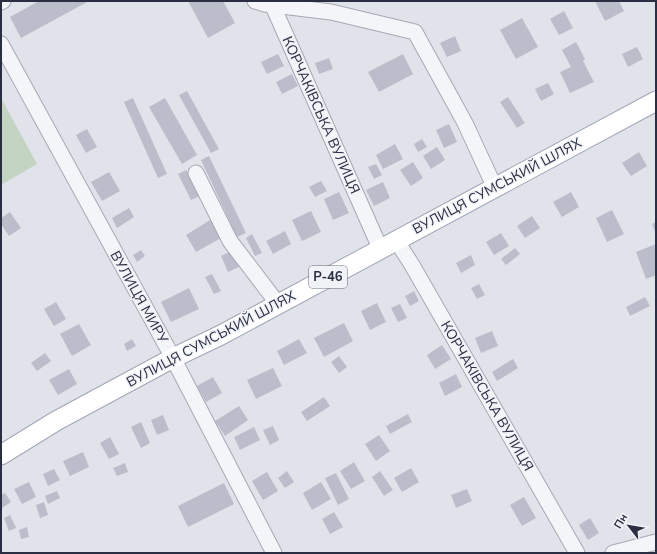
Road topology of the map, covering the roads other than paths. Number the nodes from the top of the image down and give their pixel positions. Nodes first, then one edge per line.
1 (256, 1) edge
2 (272, 4) junction
3 (1, 44) edge
4 (656, 101) edge
5 (196, 173) dead end
6 (494, 188) junction
7 (388, 244) junction
8 (278, 304) junction
9 (173, 358) junction
10 (1, 455) edge
11 (656, 542) edge
12 (274, 553) edge
13 (577, 553) edge
14 (613, 553) edge

1 - 2 street
2 - 6 street
2 - 7 street, КОРЧАКІВСЬКА ВУЛИЦЯ
3 - 9 street, ВУЛИЦЯ МИРУ
4 - 6 main road, ВУЛИЦЯ СУМСЬКИЙ ШЛЯХ / Р-46
5 - 8 street
6 - 7 main road, ВУЛИЦЯ СУМСЬКИЙ ШЛЯХ / Р-46
7 - 8 main road, ВУЛИЦЯ СУМСЬКИЙ ШЛЯХ / Р-46
7 - 13 street, КОРЧАКІВСЬКА ВУЛИЦЯ
8 - 9 main road, ВУЛИЦЯ СУМСЬКИЙ ШЛЯХ / Р-46
9 - 10 main road, ВУЛИЦЯ СУМСЬКИЙ ШЛЯХ / Р-46
9 - 12 street, ВУЛИЦЯ МИРУ
11 - 14 street

